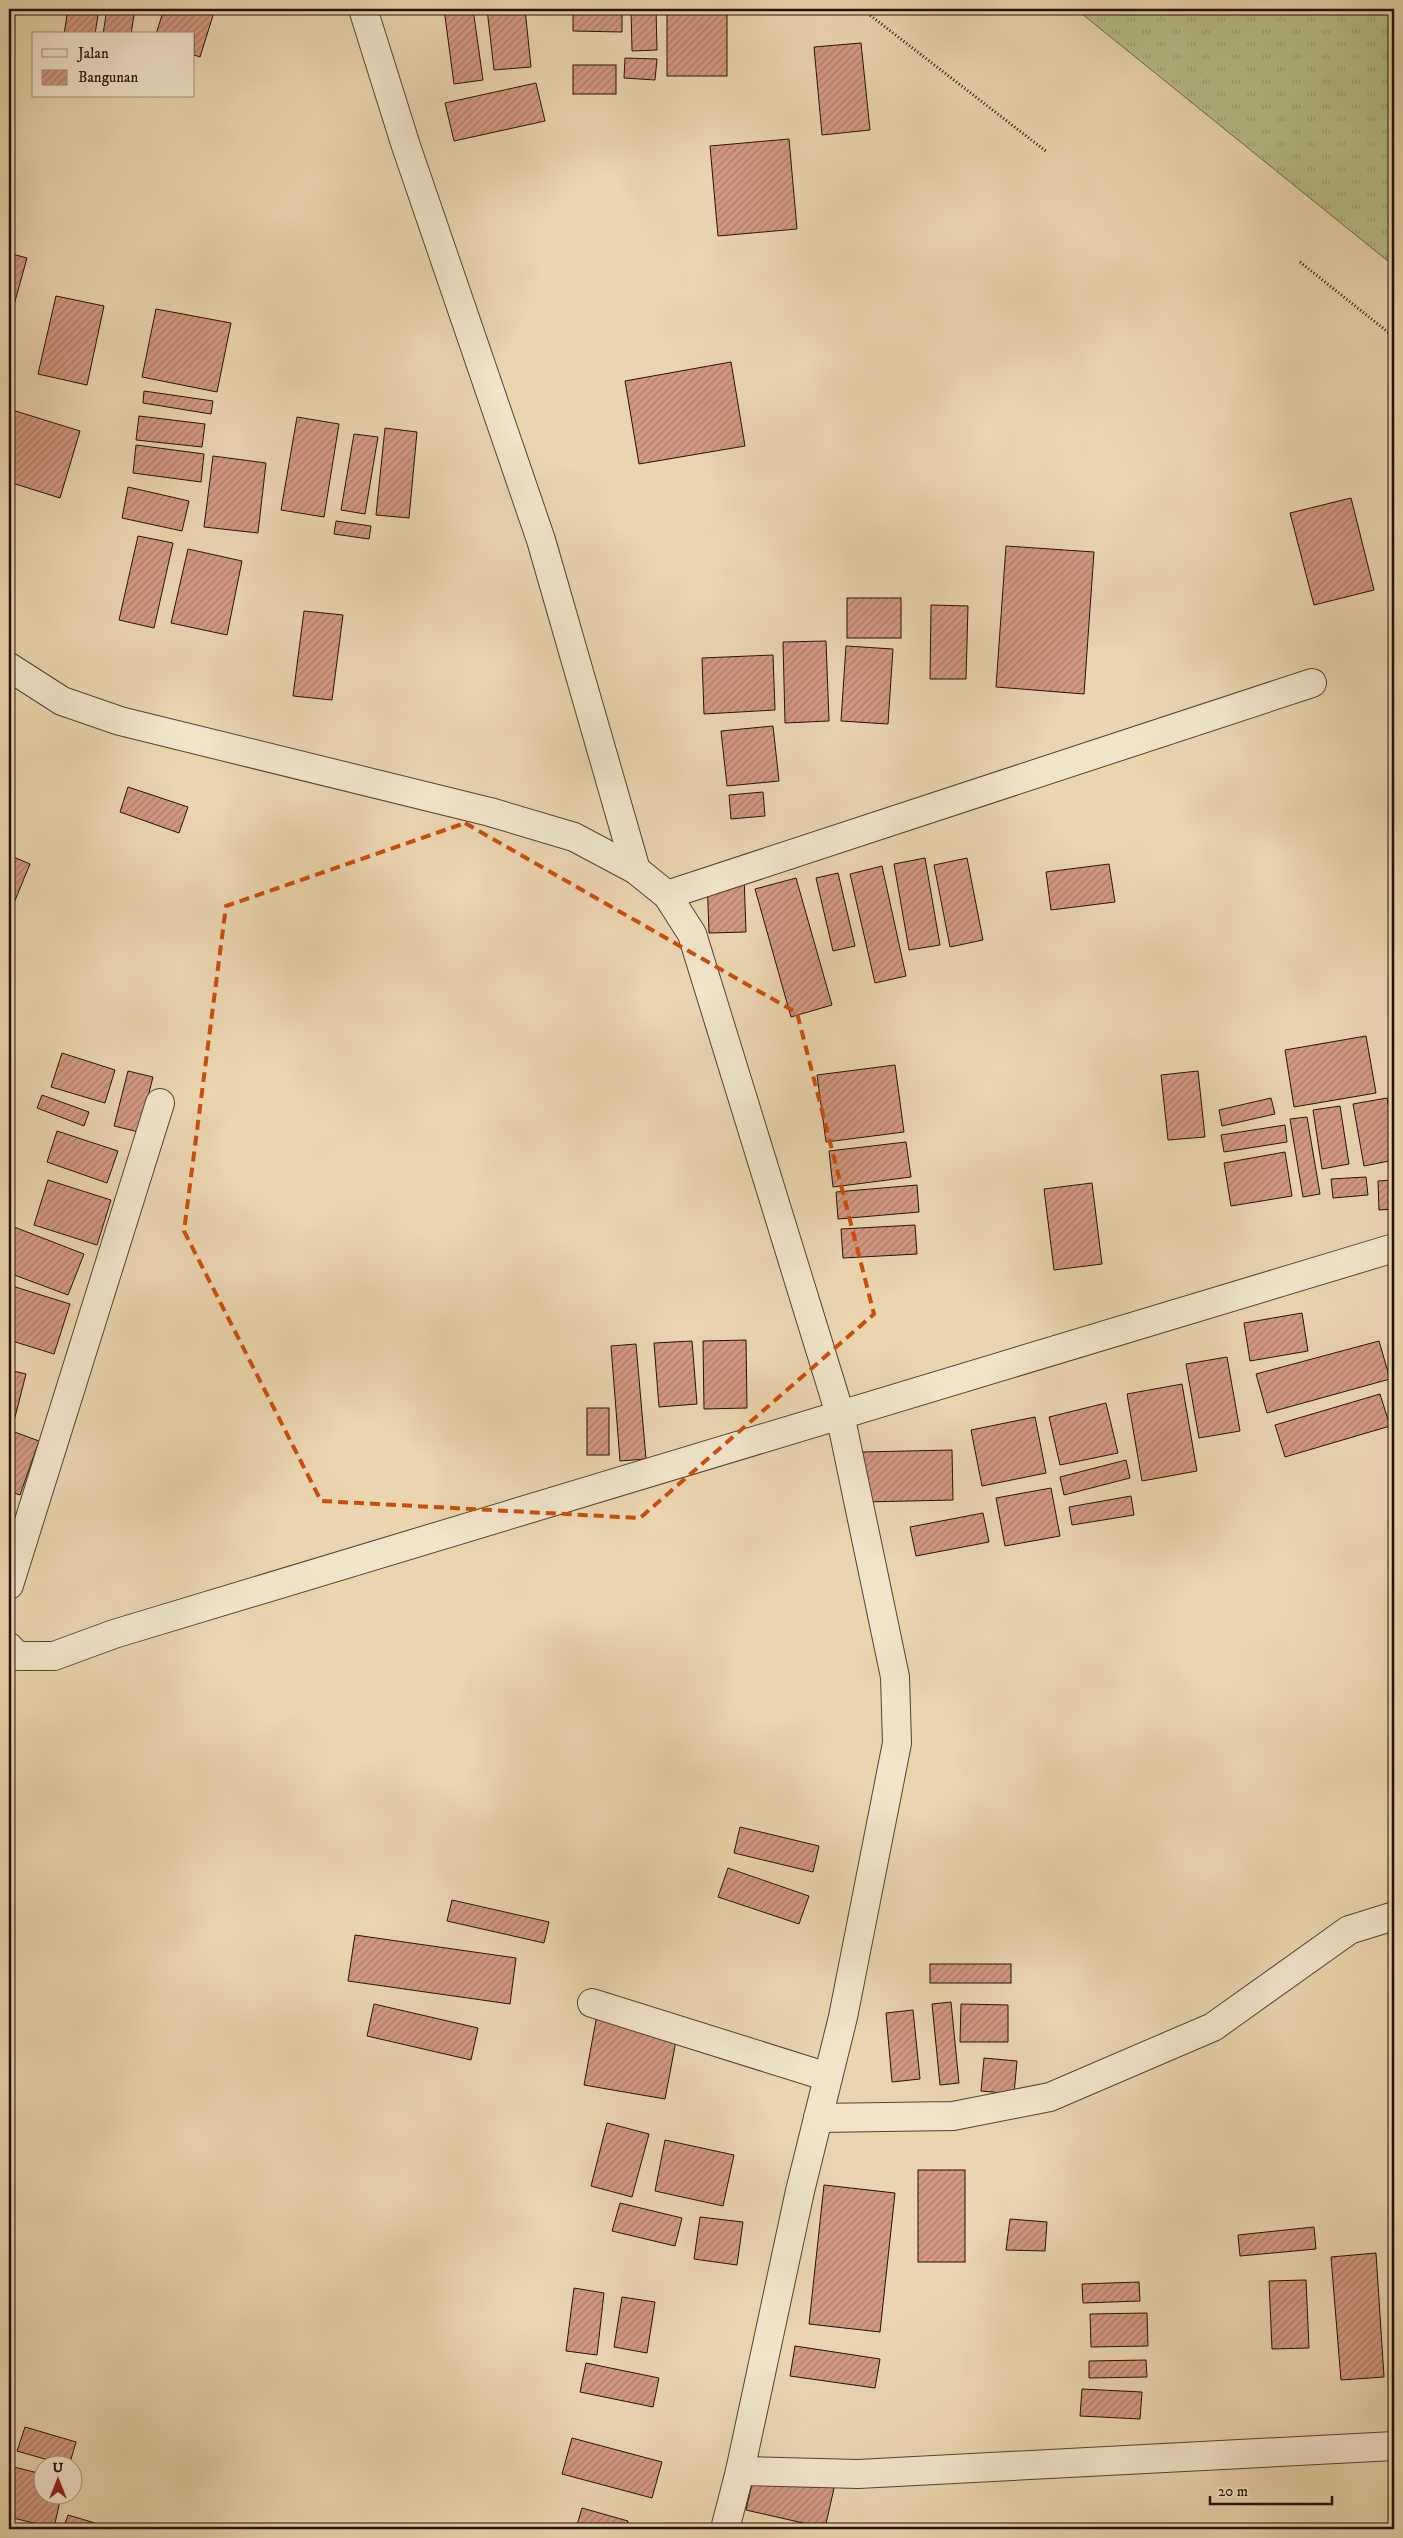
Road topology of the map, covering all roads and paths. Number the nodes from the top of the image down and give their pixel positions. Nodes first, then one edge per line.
1 (363, 9) edge
2 (862, 9) edge
3 (1048, 152) dead end
4 (1300, 262) dead end
5 (1394, 338) edge
6 (9, 667) edge
7 (1312, 683) dead end
8 (636, 870) junction
9 (667, 895) junction
10 (160, 1103) dead end
11 (1394, 1248) edge
12 (840, 1414) junction
13 (9, 1585) edge
14 (9, 1647) edge
15 (1394, 1916) edge
16 (592, 2003) dead end
17 (828, 2077) junction
18 (818, 2118) junction
19 (1394, 2446) edge
20 (740, 2471) junction
21 (725, 2529) edge

1 - 8 street
2 - 3 path
4 - 5 path
6 - 8 street
7 - 9 street
8 - 9 street
9 - 12 street
10 - 13 street
11 - 12 street
12 - 14 street
12 - 17 street
15 - 18 street
16 - 17 street
17 - 18 street
18 - 20 street
19 - 20 street
20 - 21 street

